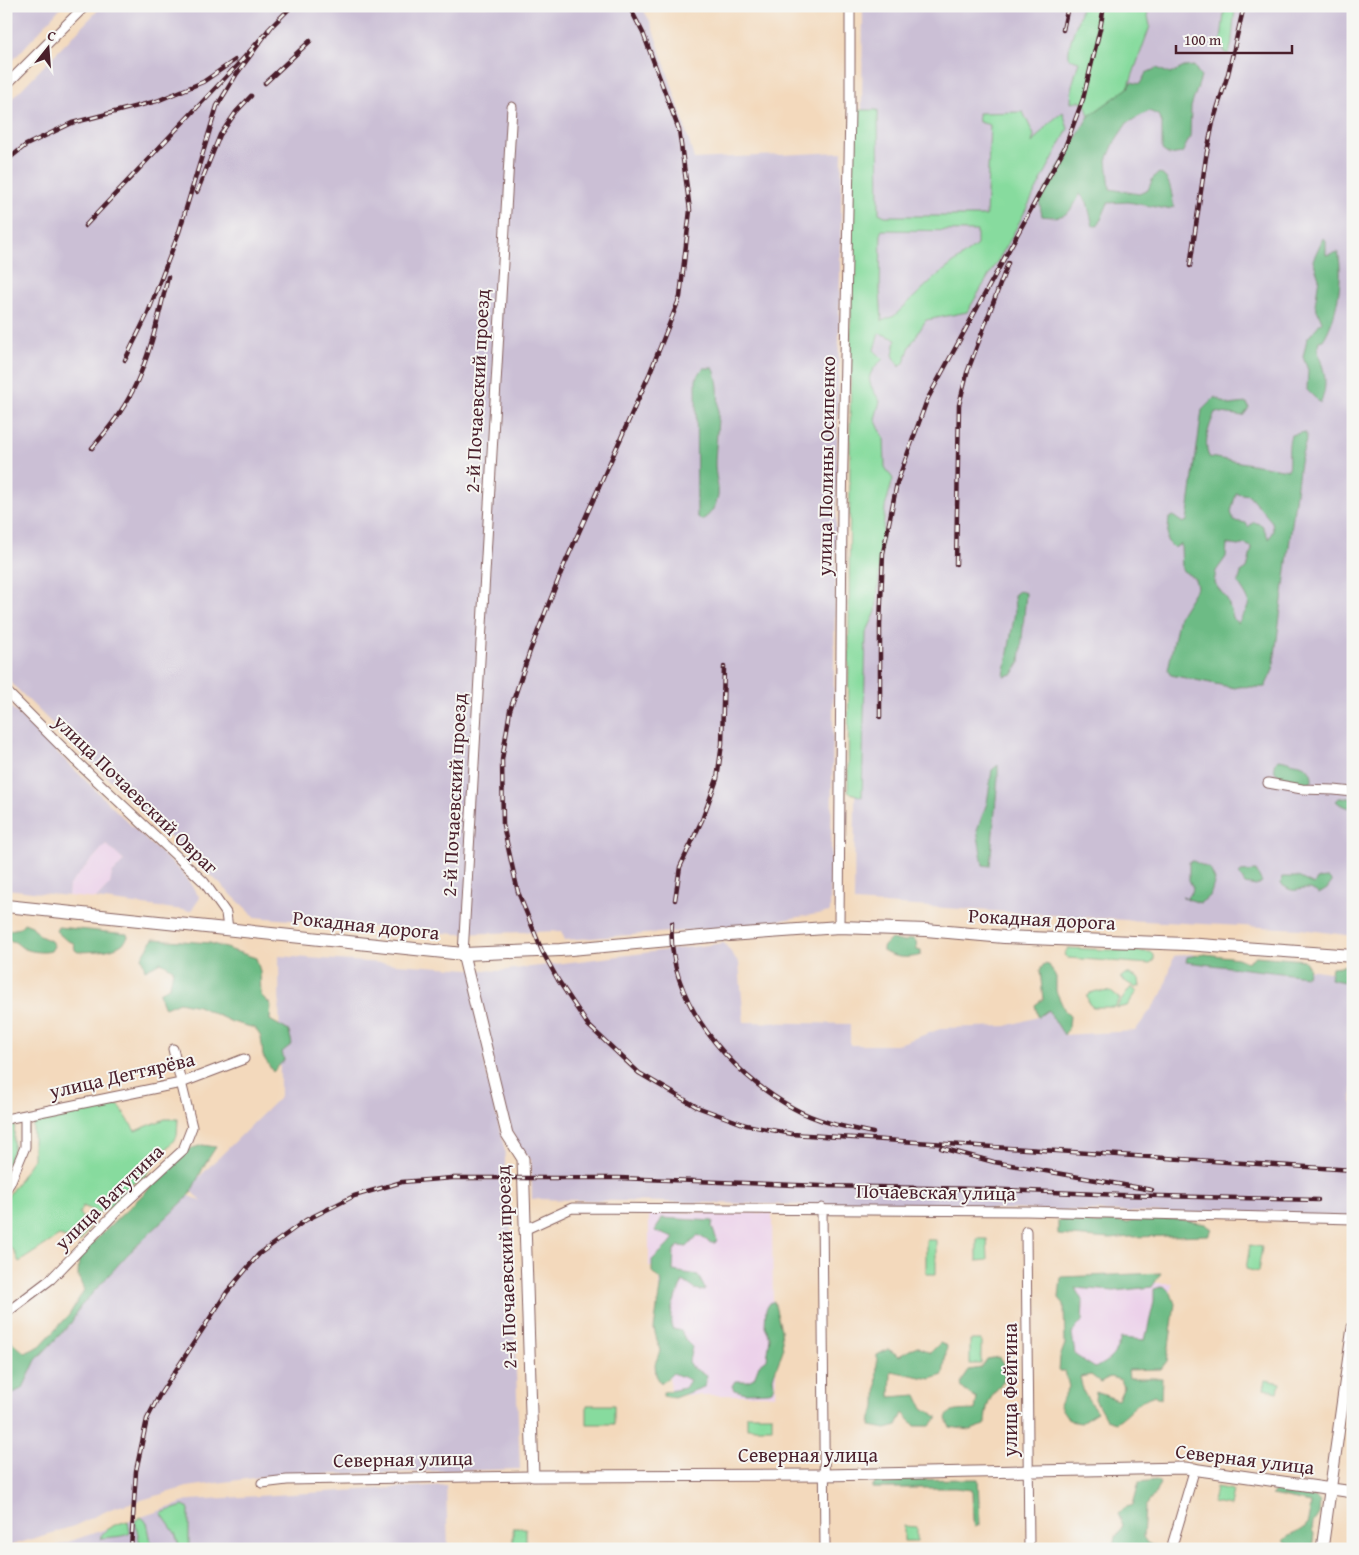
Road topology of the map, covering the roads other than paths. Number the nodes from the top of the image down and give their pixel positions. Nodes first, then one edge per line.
1 (85, 6) edge
2 (850, 6) edge
3 (6, 86) edge
4 (512, 107) dead end
5 (6, 691) edge
6 (1268, 783) dead end
7 (1353, 792) edge
8 (6, 906) edge
9 (839, 927) junction
10 (228, 929) junction
11 (463, 954) junction
12 (1353, 956) edge
13 (173, 1049) dead end
14 (244, 1059) dead end
15 (181, 1083) junction
16 (25, 1116) junction
17 (6, 1120) edge
18 (6, 1189) edge
19 (822, 1208) junction
20 (1353, 1219) edge
21 (524, 1230) junction
22 (1026, 1231) dead end
23 (6, 1312) edge
24 (1353, 1327) edge
25 (1195, 1468) junction
26 (1028, 1471) junction
27 (824, 1475) junction
28 (532, 1476) junction
29 (262, 1483) dead end
30 (1330, 1489) junction
31 (1353, 1492) edge
32 (825, 1549) edge
33 (1029, 1549) edge
34 (1170, 1549) edge
35 (1322, 1549) edge

1 - 3 street
2 - 9 street, улица Полины Осипенко
4 - 11 street, 2-й Почаевский проезд
5 - 10 street, улица Почаевский Овраг
6 - 7 street
8 - 10 main road, Рокадная дорога
9 - 11 main road, Рокадная дорога
9 - 12 main road, Рокадная дорога
10 - 11 main road, Рокадная дорога
11 - 21 street, 2-й Почаевский проезд
13 - 15 street, улица Ватутина
14 - 15 street, улица Дегтярёва
15 - 16 street, улица Дегтярёва
15 - 23 street, улица Ватутина
16 - 17 street, улица Дегтярёва
16 - 18 street
19 - 20 street, Почаевская улица
19 - 21 street, Почаевская улица
19 - 27 street
21 - 28 street, 2-й Почаевский проезд
22 - 26 street, улица Фейгина
24 - 30 street
25 - 26 street, Северная улица
25 - 30 street, Северная улица
25 - 34 street
26 - 27 street, Северная улица
26 - 33 street, улица Фейгина
27 - 28 street, Северная улица
27 - 32 street
28 - 29 street, Северная улица
30 - 31 street, Северная улица
30 - 35 street

